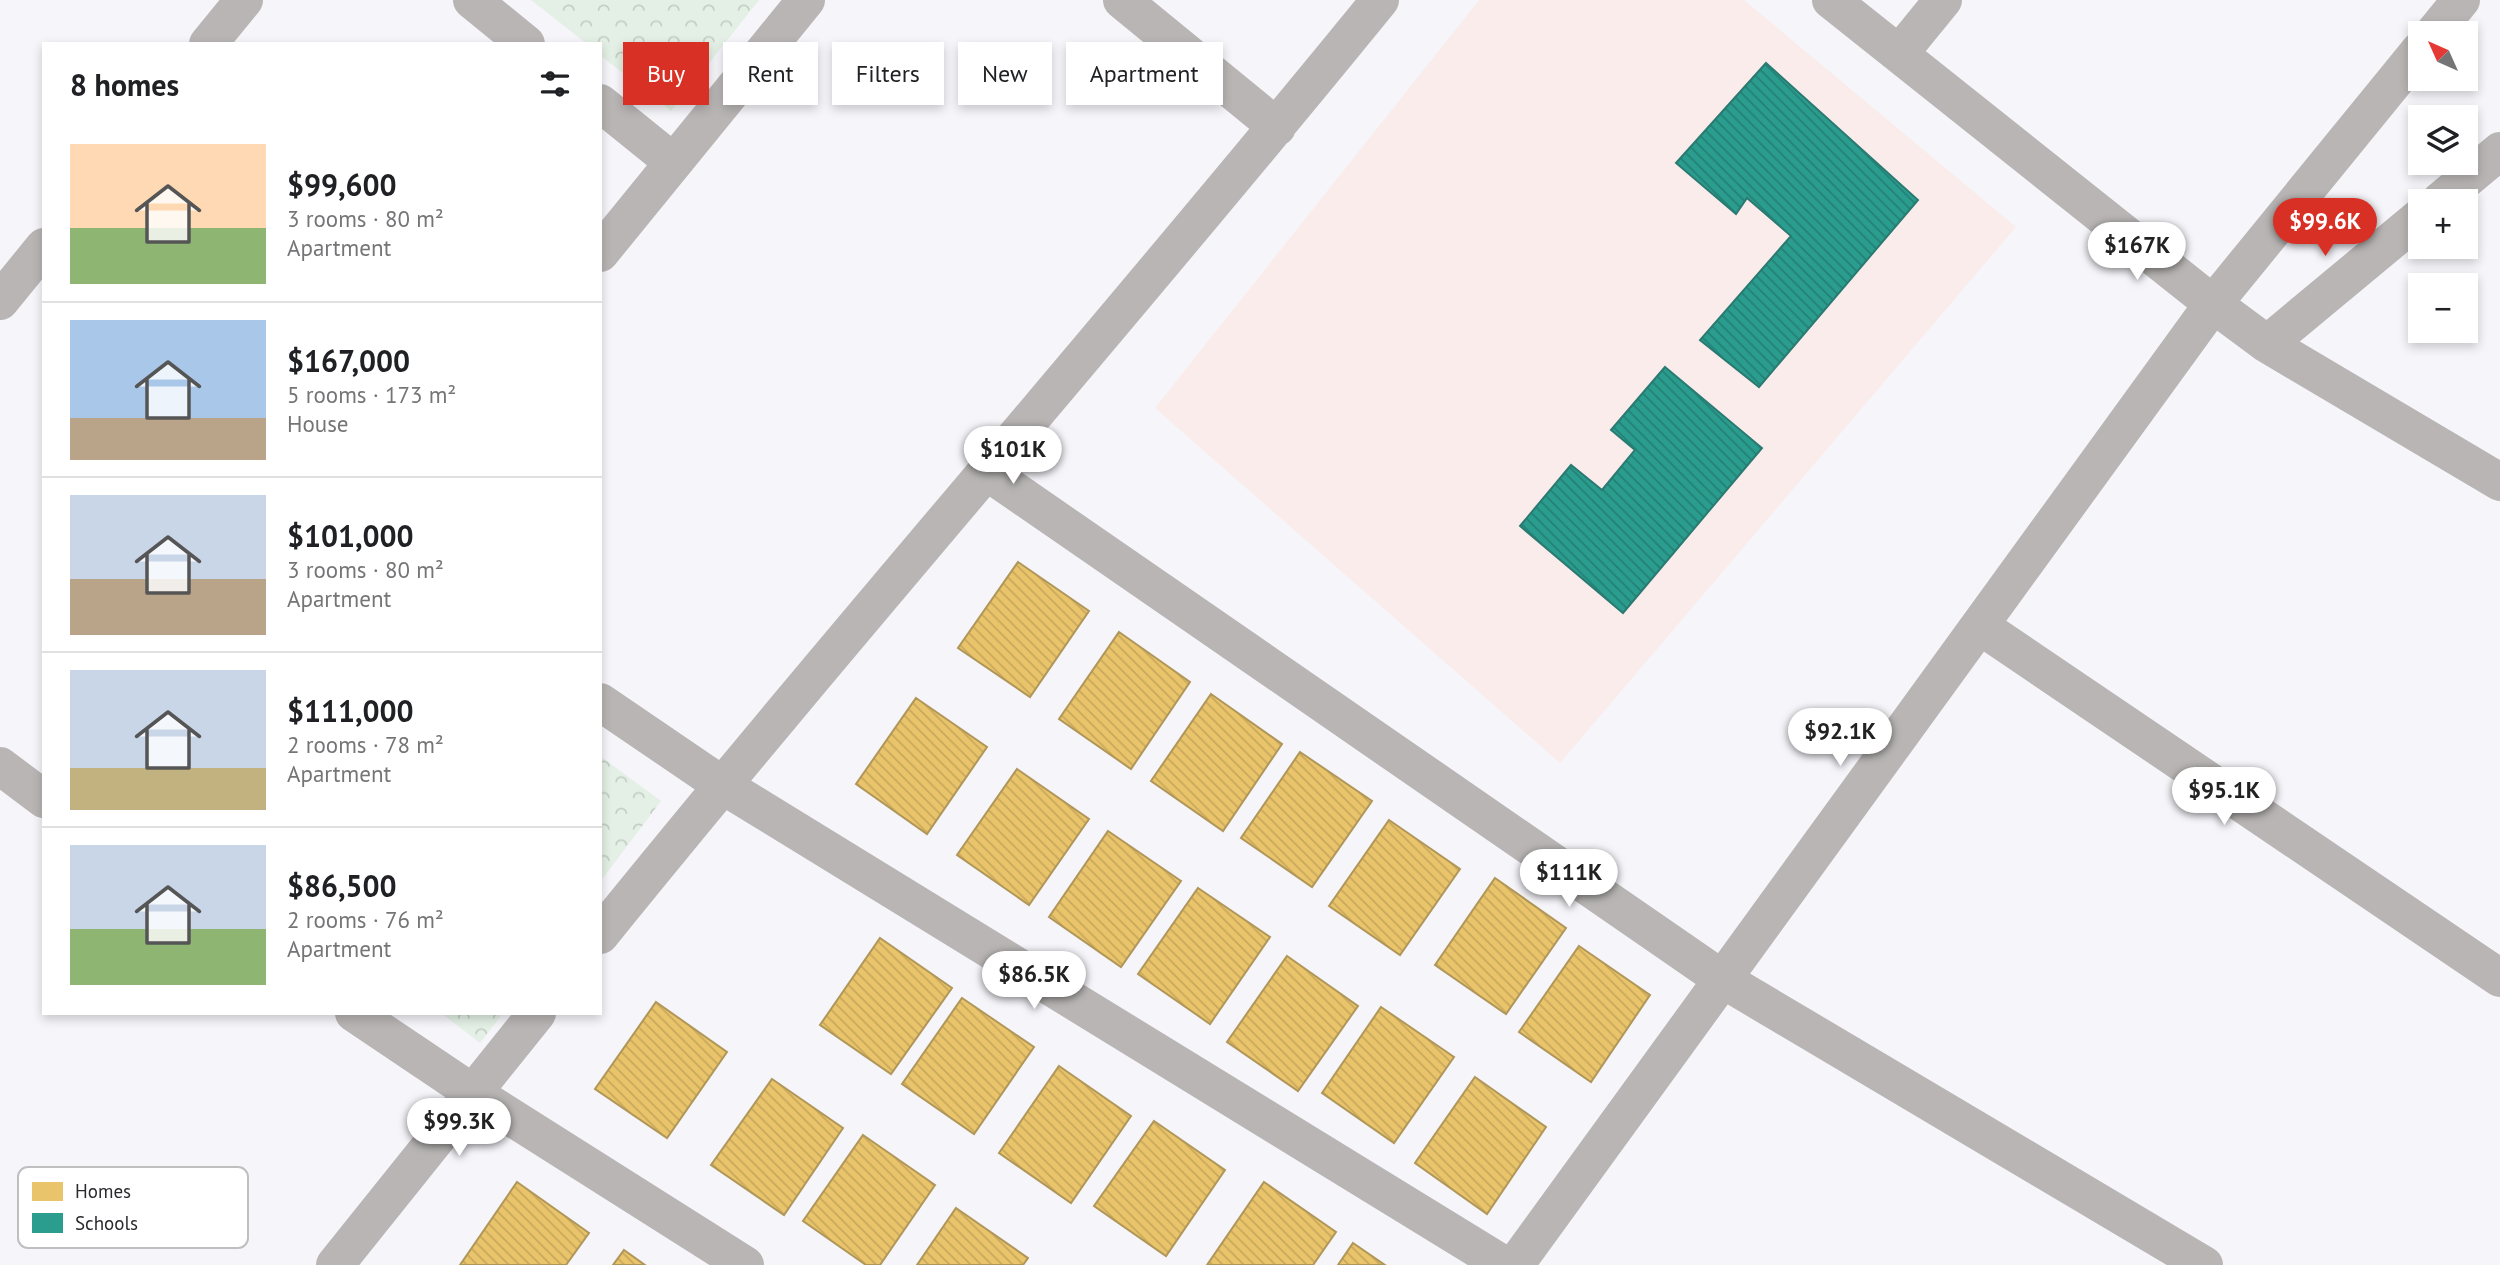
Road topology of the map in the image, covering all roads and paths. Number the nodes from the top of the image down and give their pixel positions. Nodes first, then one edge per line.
1 (244, 0) edge
2 (472, 0) edge
3 (806, 0) edge
4 (1122, 0) edge
5 (1380, 0) edge
6 (1831, 0) edge
7 (1943, 0) edge
8 (2461, 0) edge
9 (2444, 21) edge
10 (210, 42) edge
11 (524, 42) edge
12 (1899, 54) junction
13 (2408, 65) edge
14 (602, 105) edge
15 (1277, 127) junction
16 (2500, 151) edge
17 (673, 162) junction
18 (2454, 189) edge
19 (2408, 227) edge
20 (42, 249) edge
21 (602, 251) edge
22 (0, 301) edge
23 (2213, 304) junction
24 (2267, 344) junction
25 (986, 471) junction
26 (2500, 482) edge
27 (1980, 626) junction
28 (602, 703) edge
29 (0, 766) edge
30 (722, 785) junction
31 (42, 798) edge
32 (602, 933) edge
33 (2500, 978) edge
34 (1722, 979) junction
35 (357, 1015) edge
36 (535, 1015) edge
37 (472, 1093) junction
38 (335, 1265) edge
39 (745, 1265) edge
40 (1504, 1265) edge
41 (1515, 1265) edge
42 (2204, 1265) edge

1 - 10 street
2 - 11 street
3 - 17 street
4 - 15 street
5 - 15 street
6 - 12 street
7 - 12 street
8 - 9 street
12 - 23 street
13 - 23 street
14 - 17 street
15 - 25 street
16 - 18 street
17 - 21 street
19 - 24 street
20 - 22 street
23 - 24 street
23 - 27 street
24 - 26 street
25 - 30 street
25 - 34 street
27 - 33 street
27 - 34 street
28 - 30 street
29 - 31 street
30 - 32 street
30 - 40 street
34 - 41 street
34 - 42 street
35 - 37 street
36 - 37 street
37 - 38 street
37 - 39 street

